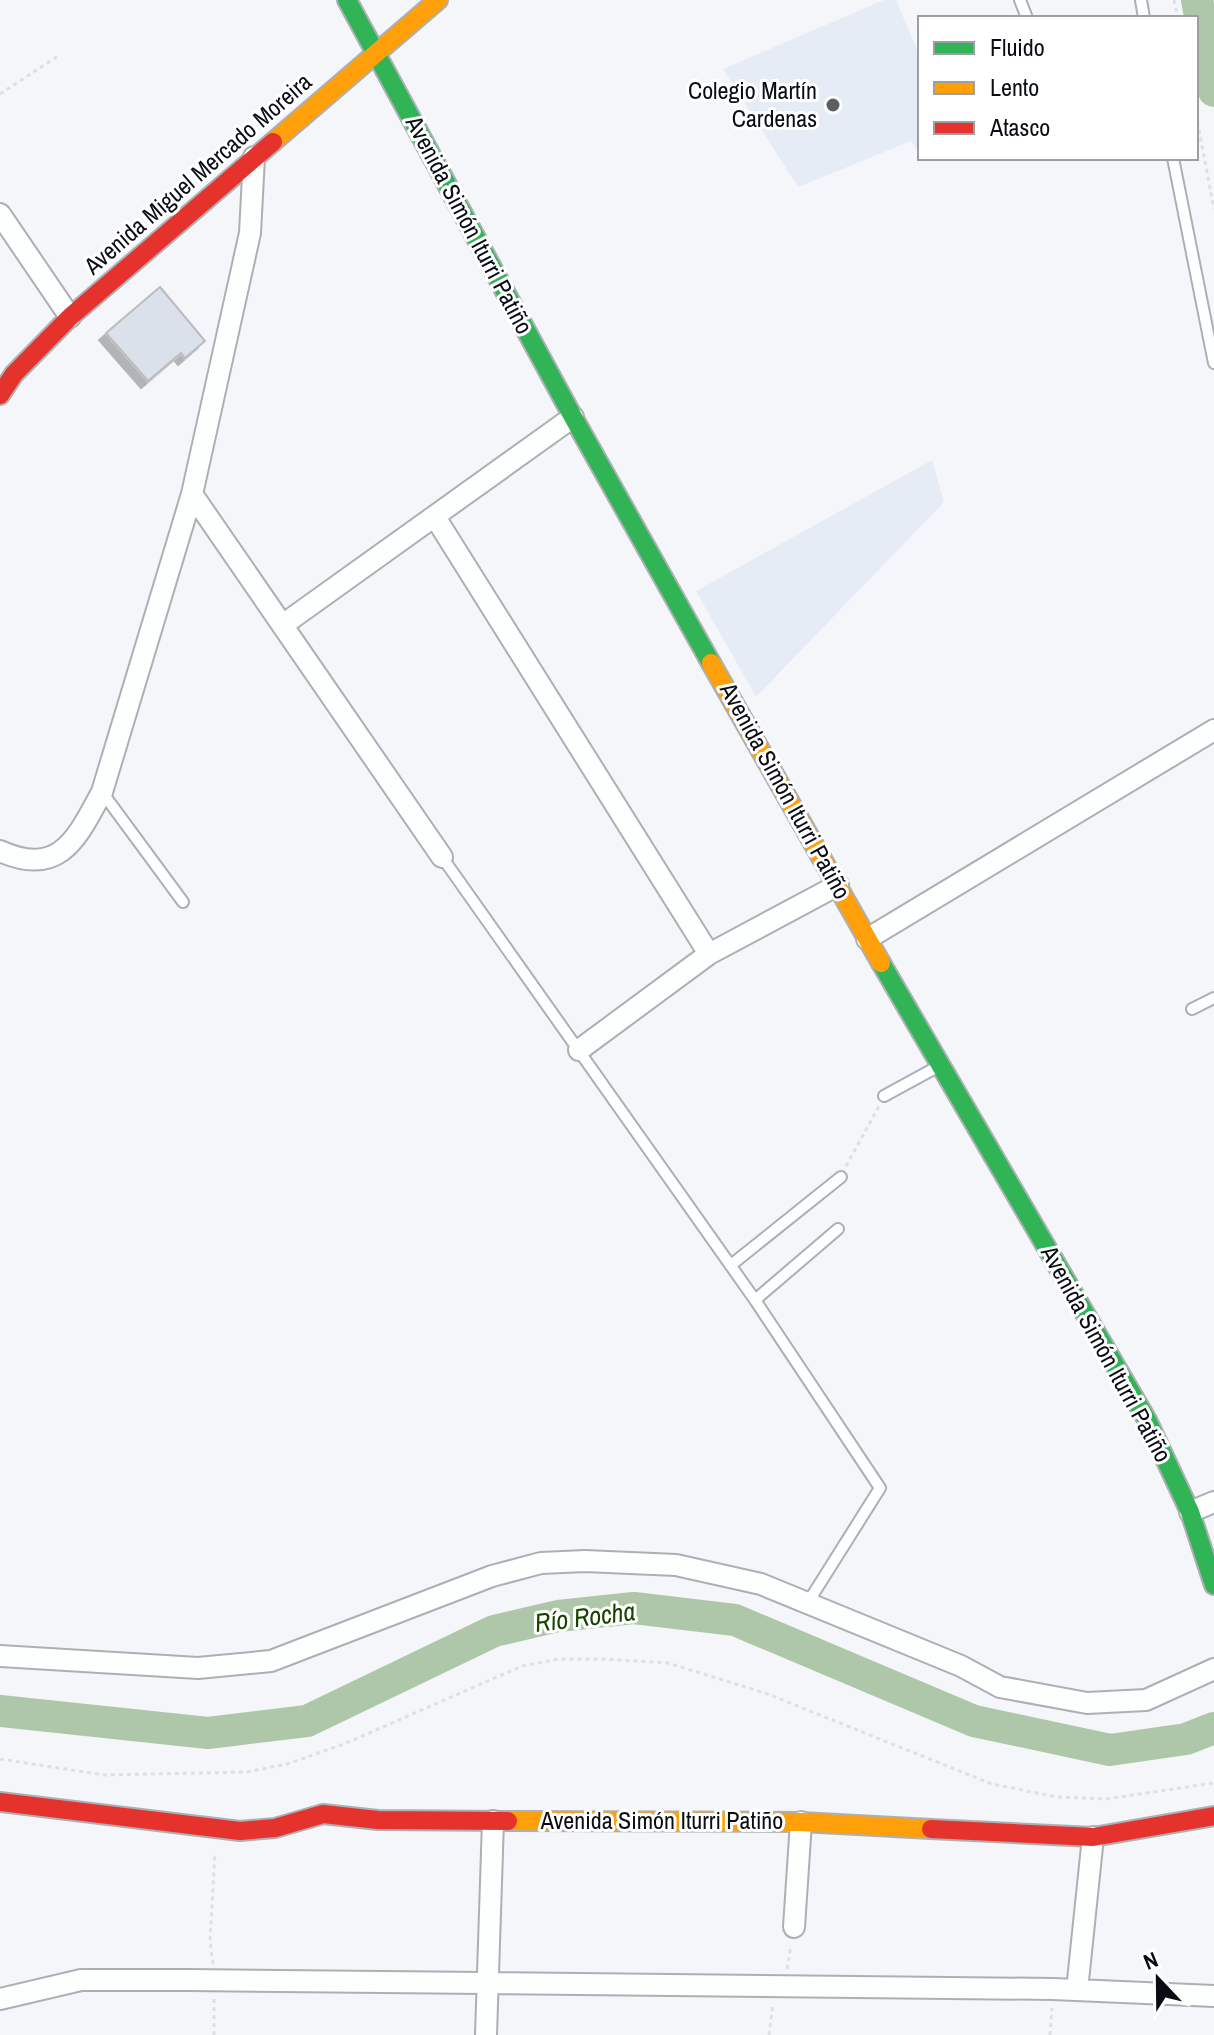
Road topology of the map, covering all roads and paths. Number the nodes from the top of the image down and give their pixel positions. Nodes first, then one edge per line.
1 (347, 0) edge
2 (438, 0) edge
3 (377, 54) junction
4 (58, 56) dead end
5 (0, 94) edge
6 (1198, 125) edge
7 (254, 157) junction
8 (1173, 160) edge
9 (1214, 209) edge
10 (0, 214) edge
11 (70, 317) junction
12 (1214, 363) edge
13 (0, 395) edge
14 (573, 417) junction
15 (192, 494) junction
16 (435, 517) junction
17 (284, 624) junction
18 (1214, 730) edge
19 (102, 792) junction
20 (0, 851) edge
21 (442, 857) joint
22 (838, 885) junction
23 (183, 902) dead end
24 (867, 939) junction
25 (709, 954) junction
26 (1214, 998) edge
27 (1192, 1009) dead end
28 (579, 1050) junction
29 (940, 1065) junction
30 (884, 1096) joint
31 (841, 1177) joint
32 (838, 1229) dead end
33 (731, 1265) junction
34 (755, 1300) junction
35 (1214, 1502) edge
36 (1190, 1512) junction
37 (1214, 1585) edge
38 (807, 1604) junction
39 (0, 1656) edge
40 (1214, 1669) edge
41 (0, 1759) edge
42 (1214, 1783) edge
43 (0, 1802) edge
44 (1214, 1816) edge
45 (493, 1821) junction
46 (801, 1822) junction
47 (216, 1828) junction
48 (1093, 1837) junction
49 (794, 1927) joint
50 (215, 1980) junction
51 (485, 1981) junction
52 (780, 1985) junction
53 (1053, 1989) junction
54 (1077, 1990) junction
55 (1214, 1996) edge
56 (0, 1999) edge
57 (214, 2035) edge
58 (486, 2035) edge
59 (769, 2035) edge
60 (1050, 2035) edge

1 - 3 street, Avenida Simón Iturri Patiño
2 - 3 street, Avenida Miguel Mercado Moreira
3 - 7 street, Avenida Miguel Mercado Moreira
3 - 14 street, Avenida Simón Iturri Patiño
4 - 5 path
6 - 9 path
7 - 11 street, Avenida Miguel Mercado Moreira
7 - 15 street
8 - 12 lane
10 - 11 street
11 - 13 street, Avenida Miguel Mercado Moreira
14 - 16 street
14 - 22 street, Avenida Simón Iturri Patiño
15 - 17 street
15 - 19 street
16 - 17 street
16 - 25 street
17 - 21 street
18 - 24 street
19 - 20 street
19 - 23 lane
21 - 28 lane
22 - 24 street, Avenida Simón Iturri Patiño
22 - 25 street
24 - 29 street, Avenida Simón Iturri Patiño
25 - 28 street
26 - 27 lane
28 - 33 lane
29 - 30 lane
29 - 36 street, Avenida Simón Iturri Patiño
30 - 31 path
31 - 33 lane
32 - 34 lane
33 - 34 lane
34 - 38 lane
35 - 36 street
36 - 37 street, Avenida Simón Iturri Patiño
38 - 39 street
38 - 40 street
41 - 42 path
43 - 47 street, Avenida Simón Iturri Patiño
44 - 48 street, Avenida Simón Iturri Patiño
45 - 46 street, Avenida Simón Iturri Patiño
45 - 47 street, Avenida Simón Iturri Patiño
45 - 51 street
46 - 48 street, Avenida Simón Iturri Patiño
46 - 49 street
47 - 50 path
48 - 54 street
49 - 52 path
50 - 51 street
50 - 56 street
50 - 57 path
51 - 52 street
51 - 58 street
52 - 53 street
52 - 59 path
53 - 54 street
53 - 60 path
54 - 55 street

